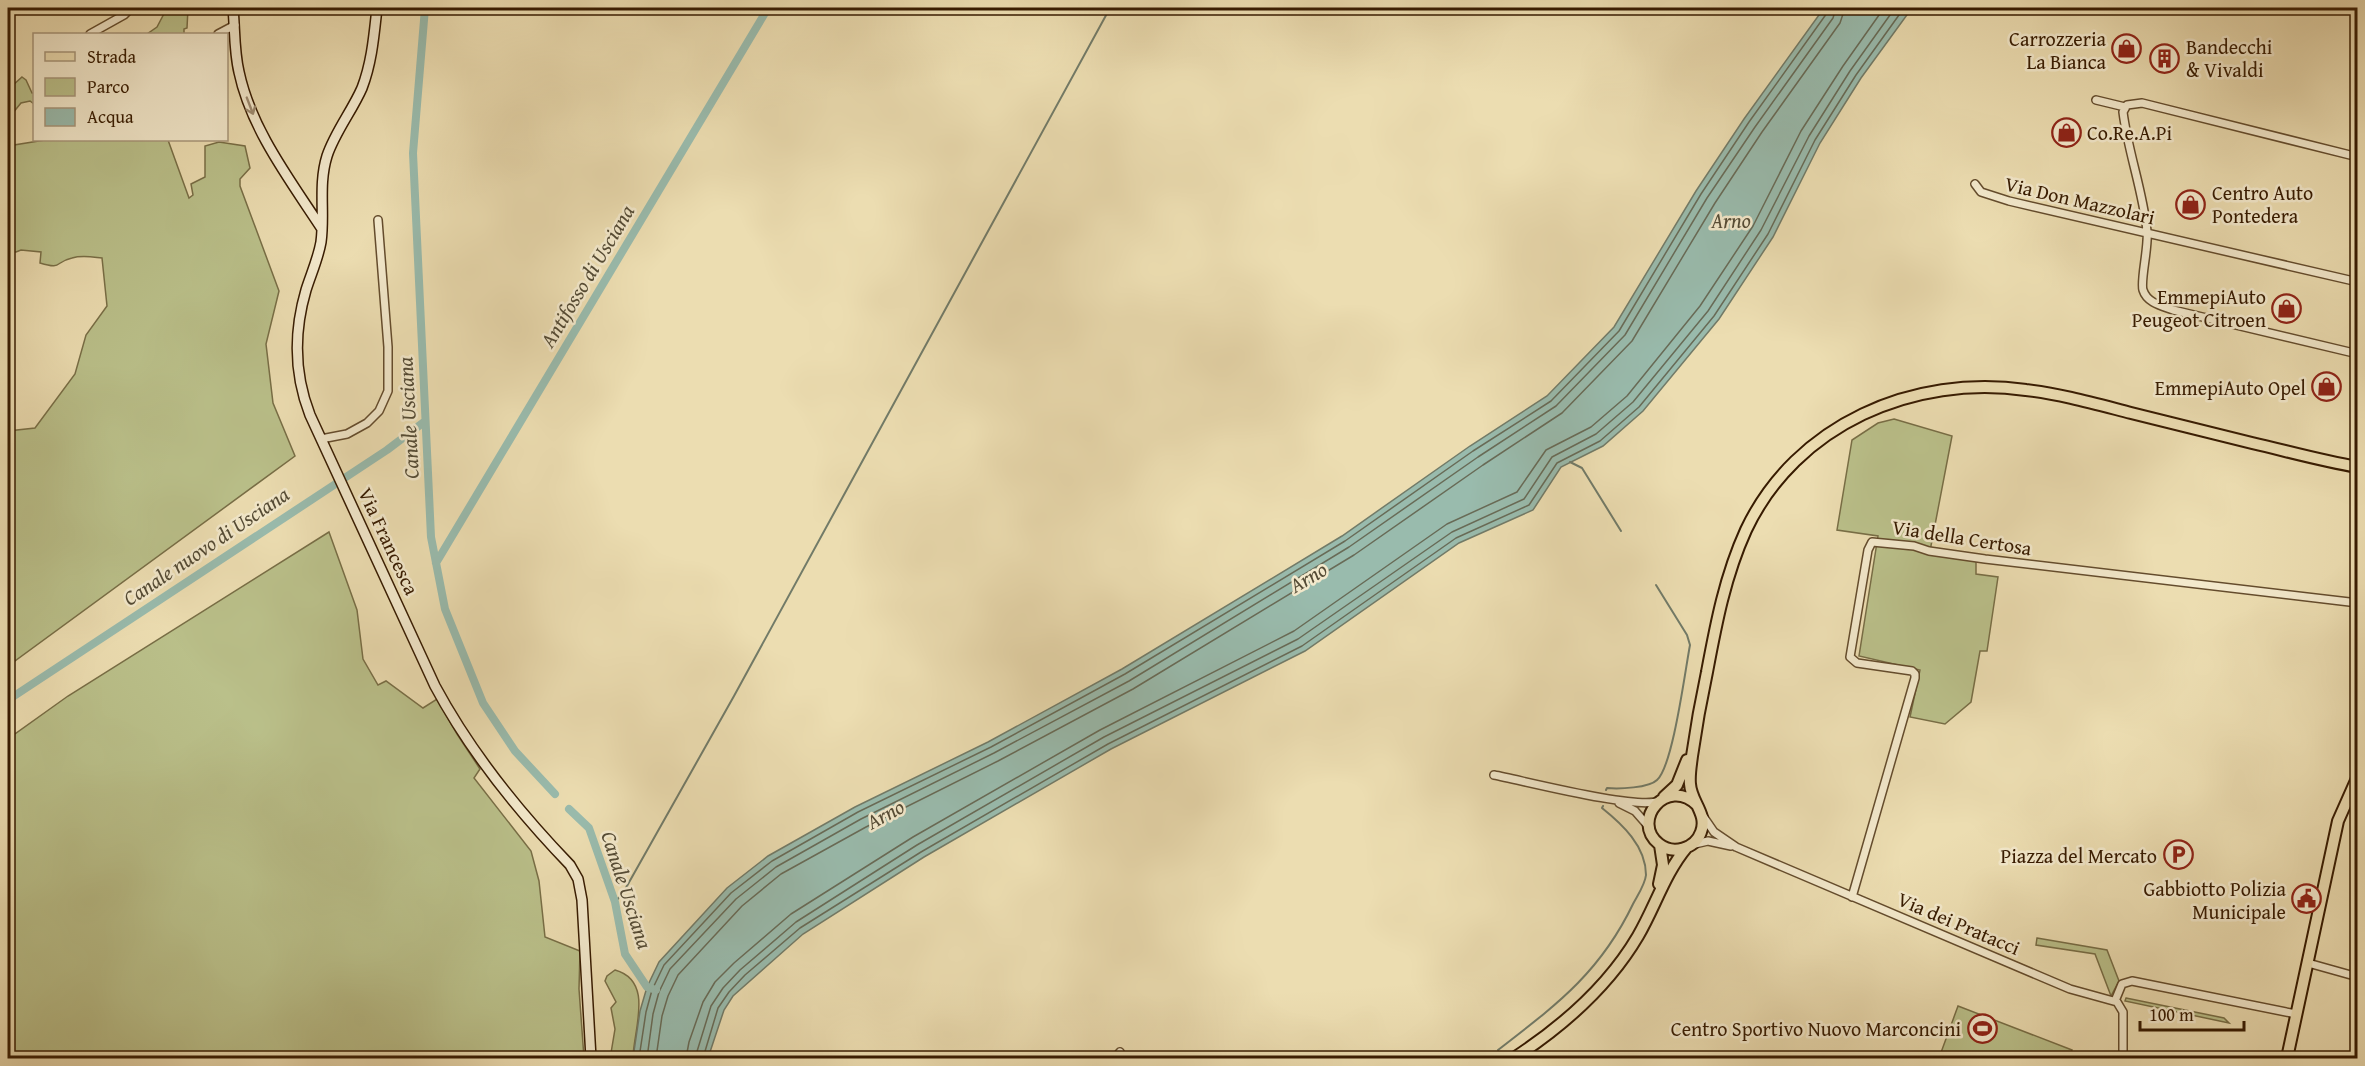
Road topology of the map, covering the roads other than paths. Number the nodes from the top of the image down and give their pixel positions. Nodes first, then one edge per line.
1 (131, 8) edge
2 (233, 8) edge
3 (378, 8) edge
4 (235, 25) junction
5 (92, 33) edge
6 (220, 33) edge
7 (2096, 100) dead end
8 (2125, 107) junction
9 (2358, 158) edge
10 (1975, 184) dead end
11 (378, 220) dead end
12 (322, 230) junction
13 (2148, 232) junction
14 (2358, 282) edge
15 (2358, 354) edge
16 (323, 444) junction
17 (2358, 469) edge
18 (2358, 603) edge
19 (1696, 728) junction
20 (1494, 775) dead end
21 (2358, 776) edge
22 (1611, 799) junction
23 (1661, 800) junction
24 (1699, 808) junction
25 (1649, 828) junction
26 (1660, 845) junction
27 (1689, 846) junction
28 (1736, 847) junction
29 (1852, 897) junction
30 (1655, 902) junction
31 (2308, 963) junction
32 (2358, 976) edge
33 (2115, 1001) junction
34 (2296, 1014) junction
35 (591, 1059) edge
36 (1514, 1059) edge
37 (2123, 1059) edge
38 (2287, 1059) edge

1 - 5 street
2 - 4 main road
3 - 12 main road, Via Francesca
4 - 6 street
4 -> 12 main road
7 - 8 street
8 - 9 street
8 - 13 street
10 - 13 street, Via Don Mazzolari
11 - 16 street
12 - 16 main road, Via Francesca
13 - 14 street, Via Don Mazzolari
13 - 15 street
16 - 35 main road, Via Francesca
17 - 19 main road
18 - 29 street, Via della Certosa
19 - 23 main road
19 - 24 main road
20 - 22 street
21 - 31 main road
22 - 23 street
22 - 25 street
23 - 24 main road
23 - 25 main road
24 - 27 main road
24 - 28 street, Via dei Pratacci
25 - 26 main road
26 - 27 main road
26 - 30 main road
27 - 28 street, Via dei Pratacci
27 - 30 main road
28 - 29 street, Via dei Pratacci
29 - 33 street, Via dei Pratacci
30 - 36 main road
31 - 32 street
31 - 34 main road
33 - 34 street
33 - 37 street
34 - 38 main road

